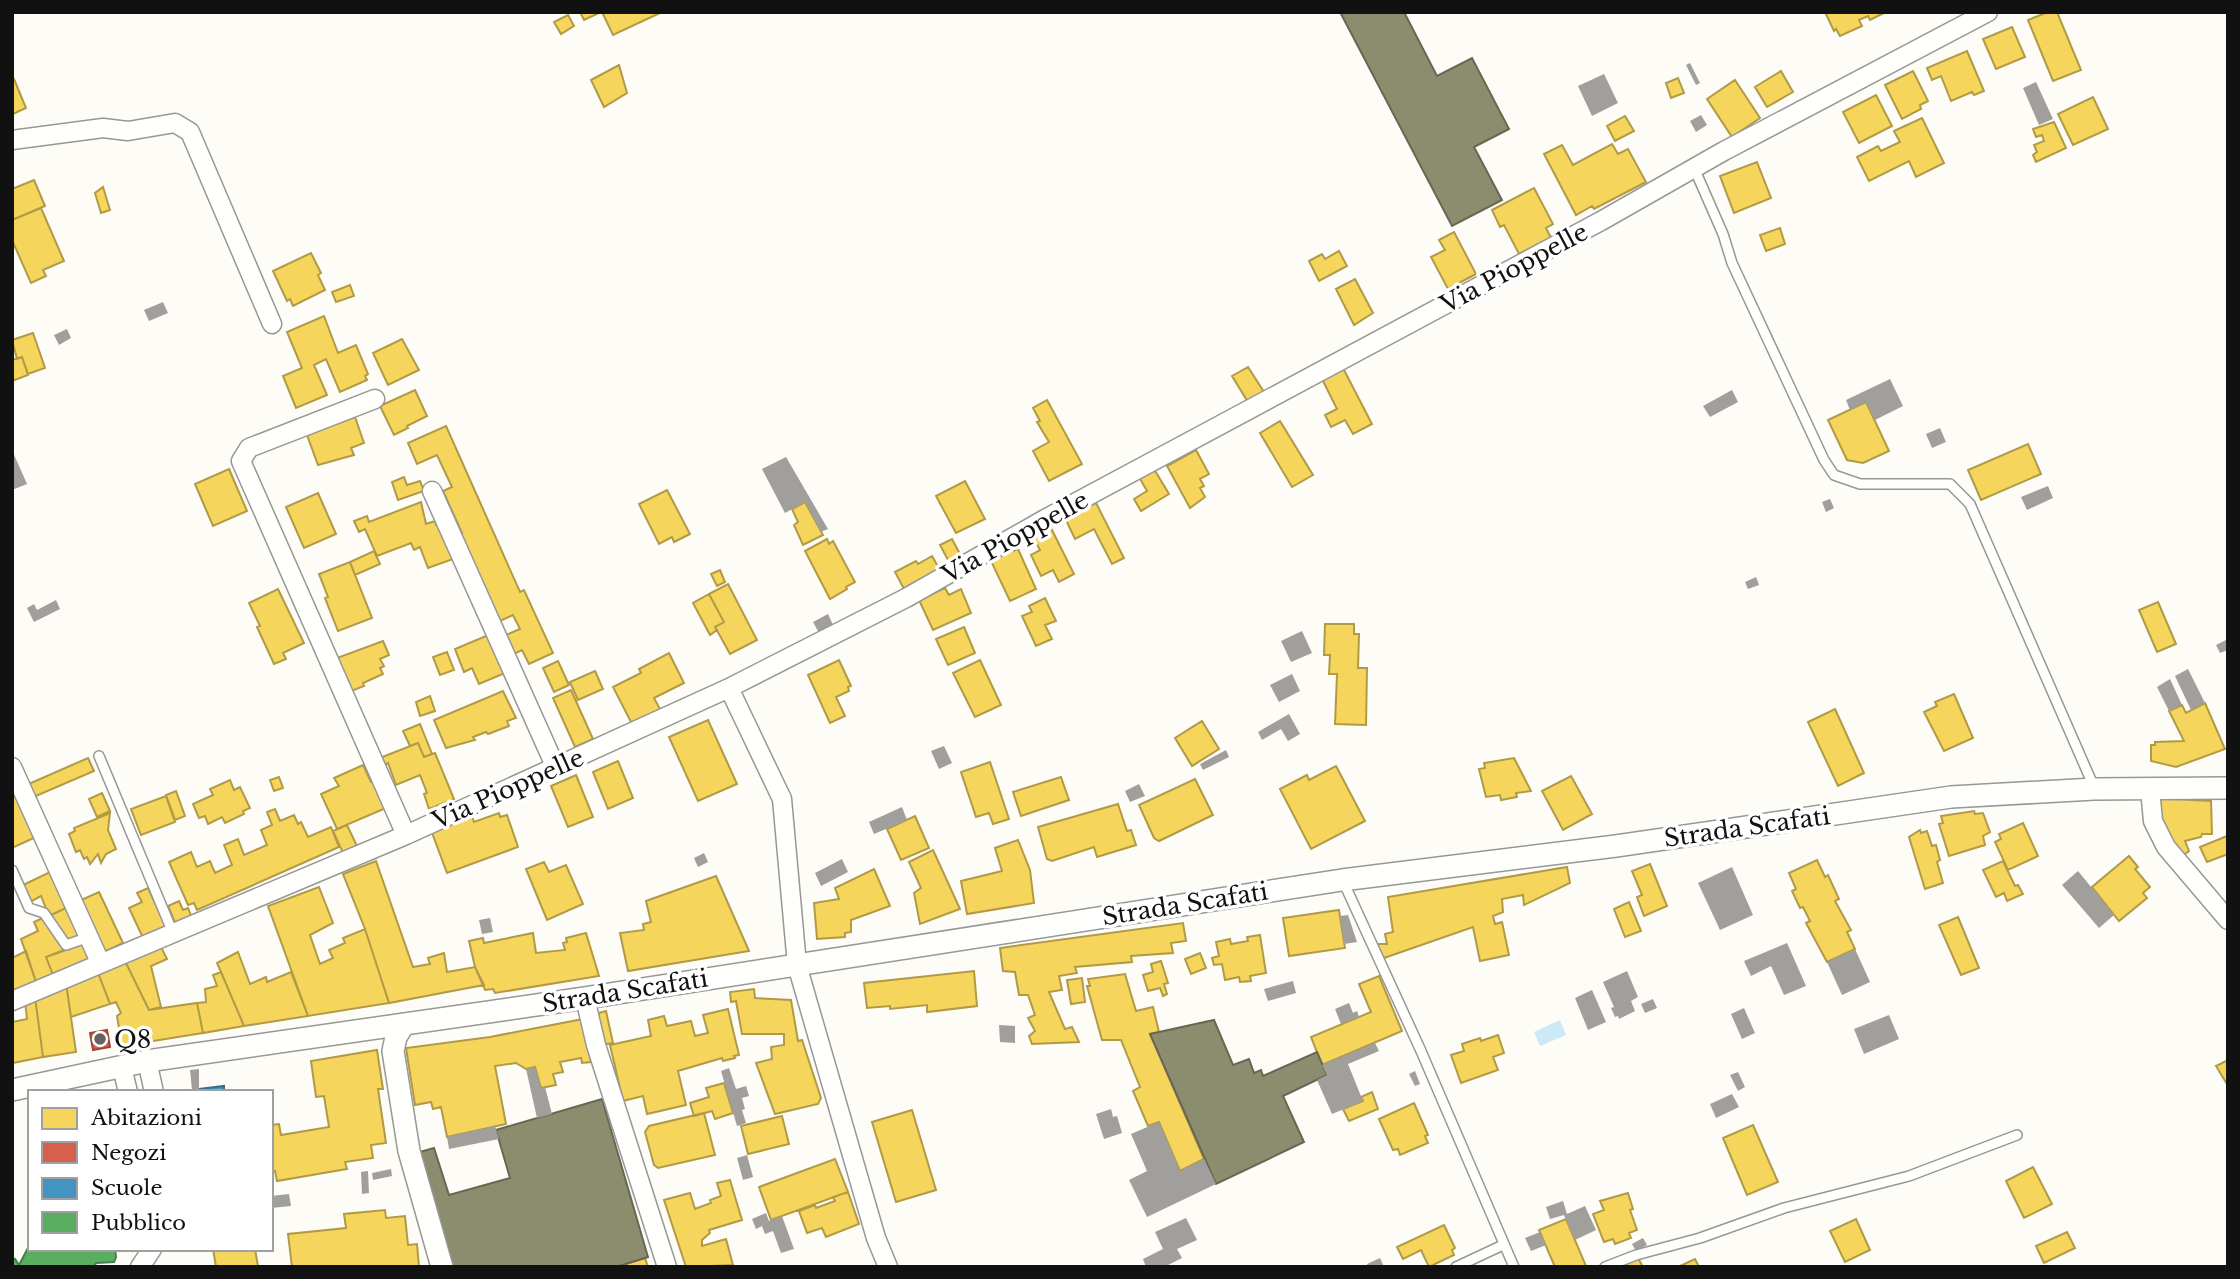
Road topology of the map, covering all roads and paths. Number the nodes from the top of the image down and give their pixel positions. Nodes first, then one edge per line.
1 (1988, 12) edge
2 (12, 140) edge
3 (1694, 168) junction
4 (272, 324) dead end
5 (375, 398) dead end
6 (432, 491) dead end
7 (729, 688) junction
8 (99, 756) dead end
9 (12, 767) edge
10 (556, 768) junction
11 (2228, 788) edge
12 (2094, 789) junction
13 (2150, 789) junction
14 (406, 835) junction
15 (12, 870) edge
16 (1342, 880) junction
17 (2228, 920) edge
18 (173, 933) junction
19 (89, 937) junction
20 (100, 962) junction
21 (797, 965) junction
22 (585, 998) junction
23 (12, 1000) edge
24 (404, 1024) junction
25 (147, 1061) junction
26 (122, 1067) junction
27 (12, 1090) edge
28 (128, 1090) edge
29 (154, 1090) edge
30 (2017, 1135) dead end
31 (1503, 1245) junction
32 (151, 1251) edge
33 (140, 1267) edge
34 (442, 1267) edge
35 (667, 1267) edge
36 (888, 1267) edge
37 (1456, 1267) edge
38 (1514, 1267) edge
39 (1605, 1267) edge

1 - 3 street, Via Pioppelle
2 - 4 street
3 - 7 street, Via Pioppelle
3 - 12 lane
5 - 14 street
6 - 10 street
7 - 10 street, Via Pioppelle
7 - 21 street
8 - 18 lane
9 - 19 street
10 - 14 street, Via Pioppelle
11 - 13 street, Strada Scafati
12 - 13 street, Strada Scafati
12 - 16 street, Strada Scafati
13 - 17 street
14 - 18 street, Via Pioppelle
15 - 19 lane
16 - 21 street, Strada Scafati
16 - 31 lane
18 - 20 street, Via Pioppelle
19 - 20 street
20 - 23 street, Via Pioppelle
21 - 22 street, Strada Scafati
21 - 36 street
22 - 24 street, Strada Scafati
22 - 35 street
24 - 25 street, Strada Scafati
24 - 34 street
25 - 26 street, Strada Scafati
25 - 29 street
26 - 27 street, Strada Scafati
26 - 28 street
30 - 39 lane
31 - 37 lane
31 - 38 lane
32 - 33 street

